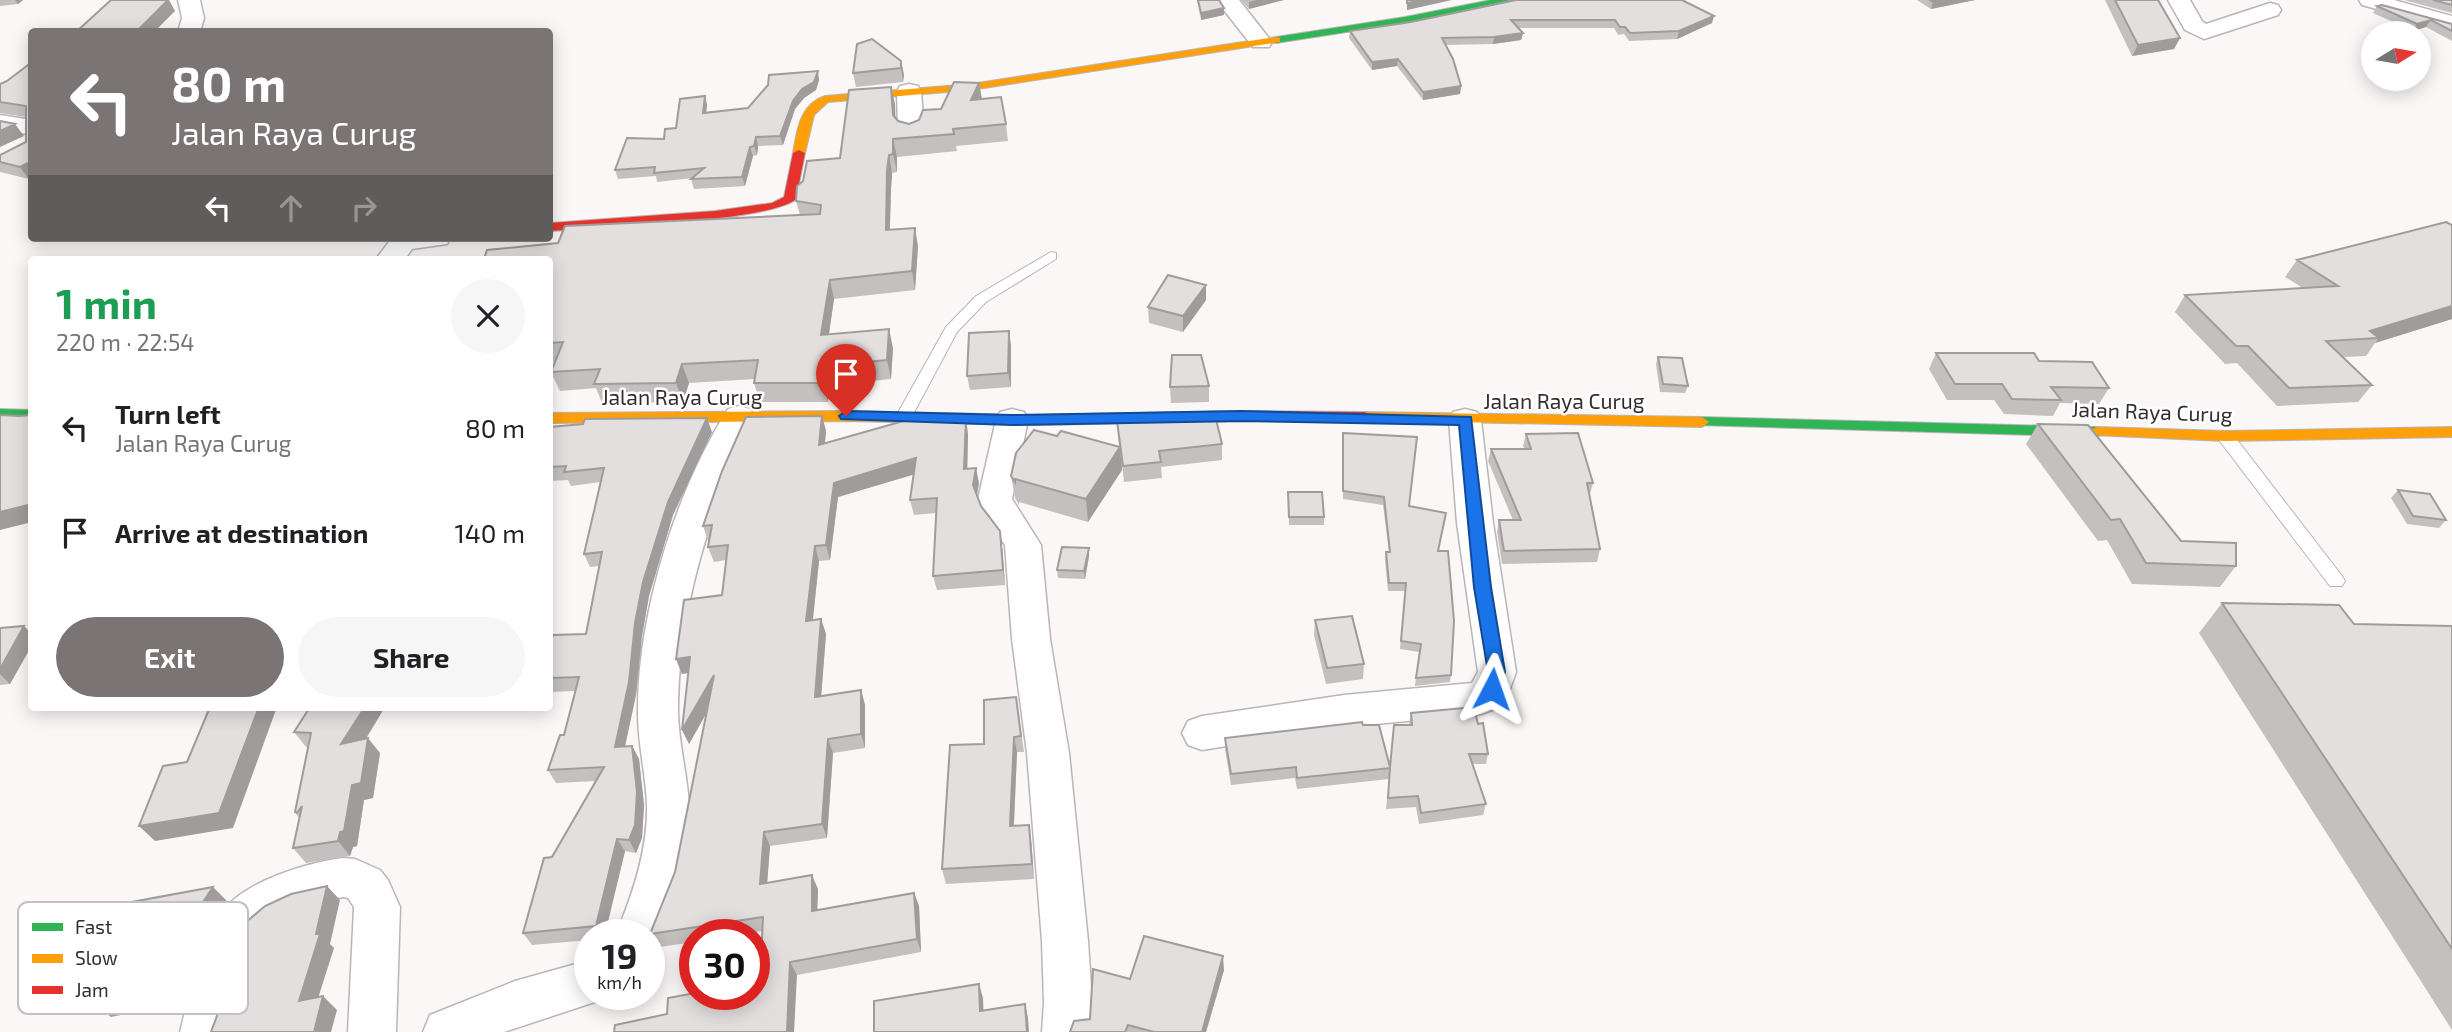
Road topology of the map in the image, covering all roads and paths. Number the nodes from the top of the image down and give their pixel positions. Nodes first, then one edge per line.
1 (189, 0) edge
2 (1227, 0) edge
3 (1506, 0) edge
4 (2179, 0) edge
5 (2371, 0) edge
6 (2270, 10) dead end
7 (2452, 23) edge
8 (190, 28) edge
9 (1261, 42) junction
10 (909, 91) junction
11 (0, 122) edge
12 (911, 131) edge
13 (28, 140) edge
14 (553, 227) edge
15 (403, 242) edge
16 (392, 256) edge
17 (1051, 256) dead end
18 (0, 414) edge
19 (28, 415) edge
20 (739, 417) junction
21 (553, 418) edge
22 (903, 418) junction
23 (1012, 420) junction
24 (1465, 420) junction
25 (2452, 432) edge
26 (2225, 436) junction
27 (2336, 581) dead end
28 (1202, 733) dead end
29 (248, 916) edge
30 (644, 919) edge
31 (574, 987) edge
32 (209, 1014) edge
33 (204, 1032) edge
34 (372, 1032) edge
35 (447, 1032) edge
36 (1066, 1032) edge

1 - 8 street
2 - 9 street
3 - 9 street
4 - 6 street
5 - 7 street
9 - 10 street
10 - 12 street
10 - 14 street
11 - 13 street
15 - 16 street
17 - 22 lane
18 - 19 street
20 - 21 street, Jalan Raya Curug
20 - 22 street, Jalan Raya Curug
20 - 30 street
22 - 23 street, Jalan Raya Curug
23 - 24 street, Jalan Raya Curug
23 - 36 street
24 - 26 street, Jalan Raya Curug
24 - 28 street
25 - 26 street, Jalan Raya Curug
26 - 27 lane
29 - 34 street
31 - 35 street
32 - 33 street

